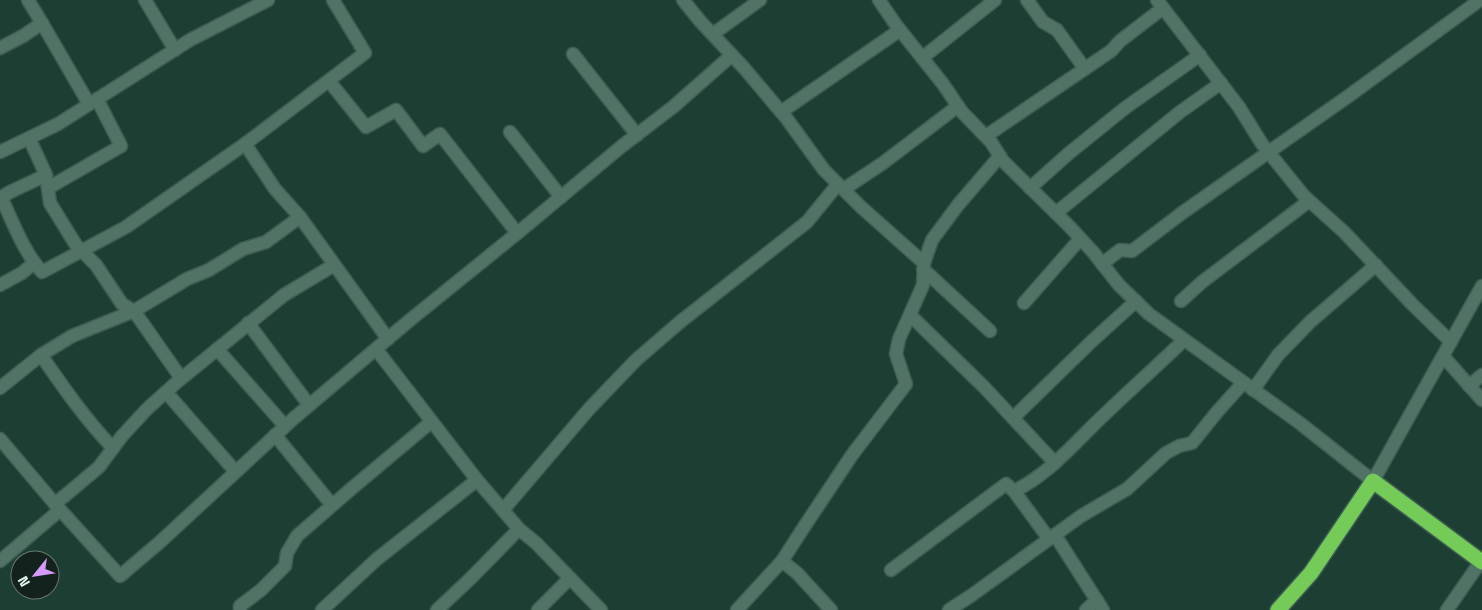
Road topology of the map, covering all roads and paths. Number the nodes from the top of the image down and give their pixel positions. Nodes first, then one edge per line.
1 (28, 0) edge
2 (145, 0) edge
3 (268, 0) edge
4 (333, 0) edge
5 (682, 0) edge
6 (760, 0) edge
7 (880, 0) edge
8 (995, 0) edge
9 (1027, 0) edge
10 (1480, 0) edge
11 (1160, 4) edge
12 (42, 23) junction
13 (900, 30) junction
14 (713, 34) junction
15 (0, 48) edge
16 (175, 50) junction
17 (573, 54) dead end
18 (732, 54) junction
19 (1200, 55) junction
20 (922, 58) junction
21 (1085, 69) junction
22 (329, 81) junction
23 (1221, 83) junction
24 (93, 102) junction
25 (958, 106) junction
26 (781, 112) junction
27 (510, 132) dead end
28 (637, 135) junction
29 (986, 136) junction
30 (28, 138) junction
31 (245, 144) junction
32 (0, 152) edge
33 (1268, 153) junction
34 (1000, 156) junction
35 (47, 182) junction
36 (841, 186) junction
37 (1030, 188) junction
38 (0, 197) edge
39 (561, 197) junction
40 (1309, 201) junction
41 (1056, 213) junction
42 (300, 217) junction
43 (517, 233) junction
44 (1080, 239) junction
45 (82, 251) junction
46 (34, 263) junction
47 (1102, 264) junction
48 (334, 265) junction
49 (1376, 265) junction
50 (923, 266) junction
51 (0, 285) edge
52 (1482, 286) edge
53 (1136, 301) junction
54 (1182, 301) dead end
55 (1024, 303) dead end
56 (134, 311) junction
57 (910, 315) junction
58 (248, 323) junction
59 (990, 331) dead end
60 (388, 339) junction
61 (1184, 340) junction
62 (1451, 342) junction
63 (217, 349) junction
64 (376, 349) junction
65 (41, 355) junction
66 (1443, 356) junction
67 (1482, 375) edge
68 (182, 378) junction
69 (1469, 386) junction
70 (1248, 387) junction
71 (0, 388) edge
72 (166, 392) junction
73 (1482, 400) edge
74 (309, 405) junction
75 (1013, 418) junction
76 (432, 422) junction
77 (285, 426) junction
78 (274, 436) junction
79 (0, 439) edge
80 (113, 448) junction
81 (1055, 463) junction
82 (236, 471) junction
83 (477, 480) junction
84 (1373, 481) junction
85 (1014, 491) junction
86 (332, 505) junction
87 (58, 507) junction
88 (502, 510) junction
89 (519, 529) junction
90 (1052, 537) junction
91 (0, 561) edge
92 (782, 561) junction
93 (1481, 561) edge
94 (891, 570) dead end
95 (570, 578) junction
96 (1100, 605) edge
97 (240, 610) edge
98 (322, 610) edge
99 (437, 610) edge
100 (538, 610) edge
101 (601, 610) edge
102 (737, 610) edge
103 (830, 610) edge
104 (949, 610) edge
105 (1086, 610) edge
106 (1278, 610) edge
107 (1447, 610) edge

1 - 12 street
2 - 16 street
3 - 16 street
4 - 22 street
5 - 14 street
6 - 14 street
7 - 13 street
8 - 20 street
9 - 21 street
10 - 33 street
11 - 19 street
11 - 21 street
12 - 15 street
12 - 24 street
13 - 20 street
13 - 26 street
14 - 18 street
16 - 24 street
17 - 28 street
18 - 26 street
18 - 28 street
19 - 23 street
19 - 37 street
20 - 25 street
21 - 29 street
22 - 31 street
22 - 43 street
23 - 33 street
23 - 41 street
24 - 30 street
24 - 35 street
25 - 29 street
25 - 36 street
26 - 36 street
27 - 39 street
28 - 39 street
29 - 34 street
30 - 32 street
30 - 35 street
31 - 42 street
31 - 45 street
33 - 40 street
33 - 47 street
34 - 37 street
34 - 50 street
35 - 38 street
35 - 45 street
36 - 50 street
36 - 88 street
37 - 41 street
38 - 46 street
39 - 43 street
40 - 49 street
40 - 54 street
41 - 44 street
42 - 48 street
42 - 56 street
43 - 60 street
44 - 47 street
44 - 55 street
45 - 46 street
45 - 56 street
46 - 51 street
47 - 53 street
48 - 58 street
48 - 60 street
49 - 62 street
49 - 70 street
50 - 57 street
50 - 59 street
52 - 62 street
53 - 61 street
53 - 75 street
56 - 65 street
56 - 68 street
57 - 75 street
57 - 92 street
58 - 63 street
58 - 74 street
60 - 64 street
61 - 70 street
61 - 81 street
62 - 66 street
63 - 68 street
63 - 77 street
64 - 74 street
64 - 76 street
65 - 71 street
65 - 80 street
66 - 69 street
66 - 84 street
67 - 69 street
68 - 72 street
69 - 73 street
70 - 84 street
70 - 90 street
72 - 80 street
72 - 82 street
74 - 77 street
75 - 81 street
76 - 83 street
76 - 86 street
77 - 78 street
78 - 82 street
78 - 86 street
79 - 87 street
80 - 87 street
81 - 85 street
82 - 87 street
83 - 88 street
83 - 98 street
84 - 93 highway
84 - 106 highway
85 - 90 street
85 - 94 street
86 - 97 street
87 - 91 street
88 - 89 street
89 - 95 street
89 - 99 street
90 - 96 street
90 - 104 street
92 - 102 street
92 - 103 street
93 - 107 street
95 - 100 street
95 - 101 street
96 - 105 street

